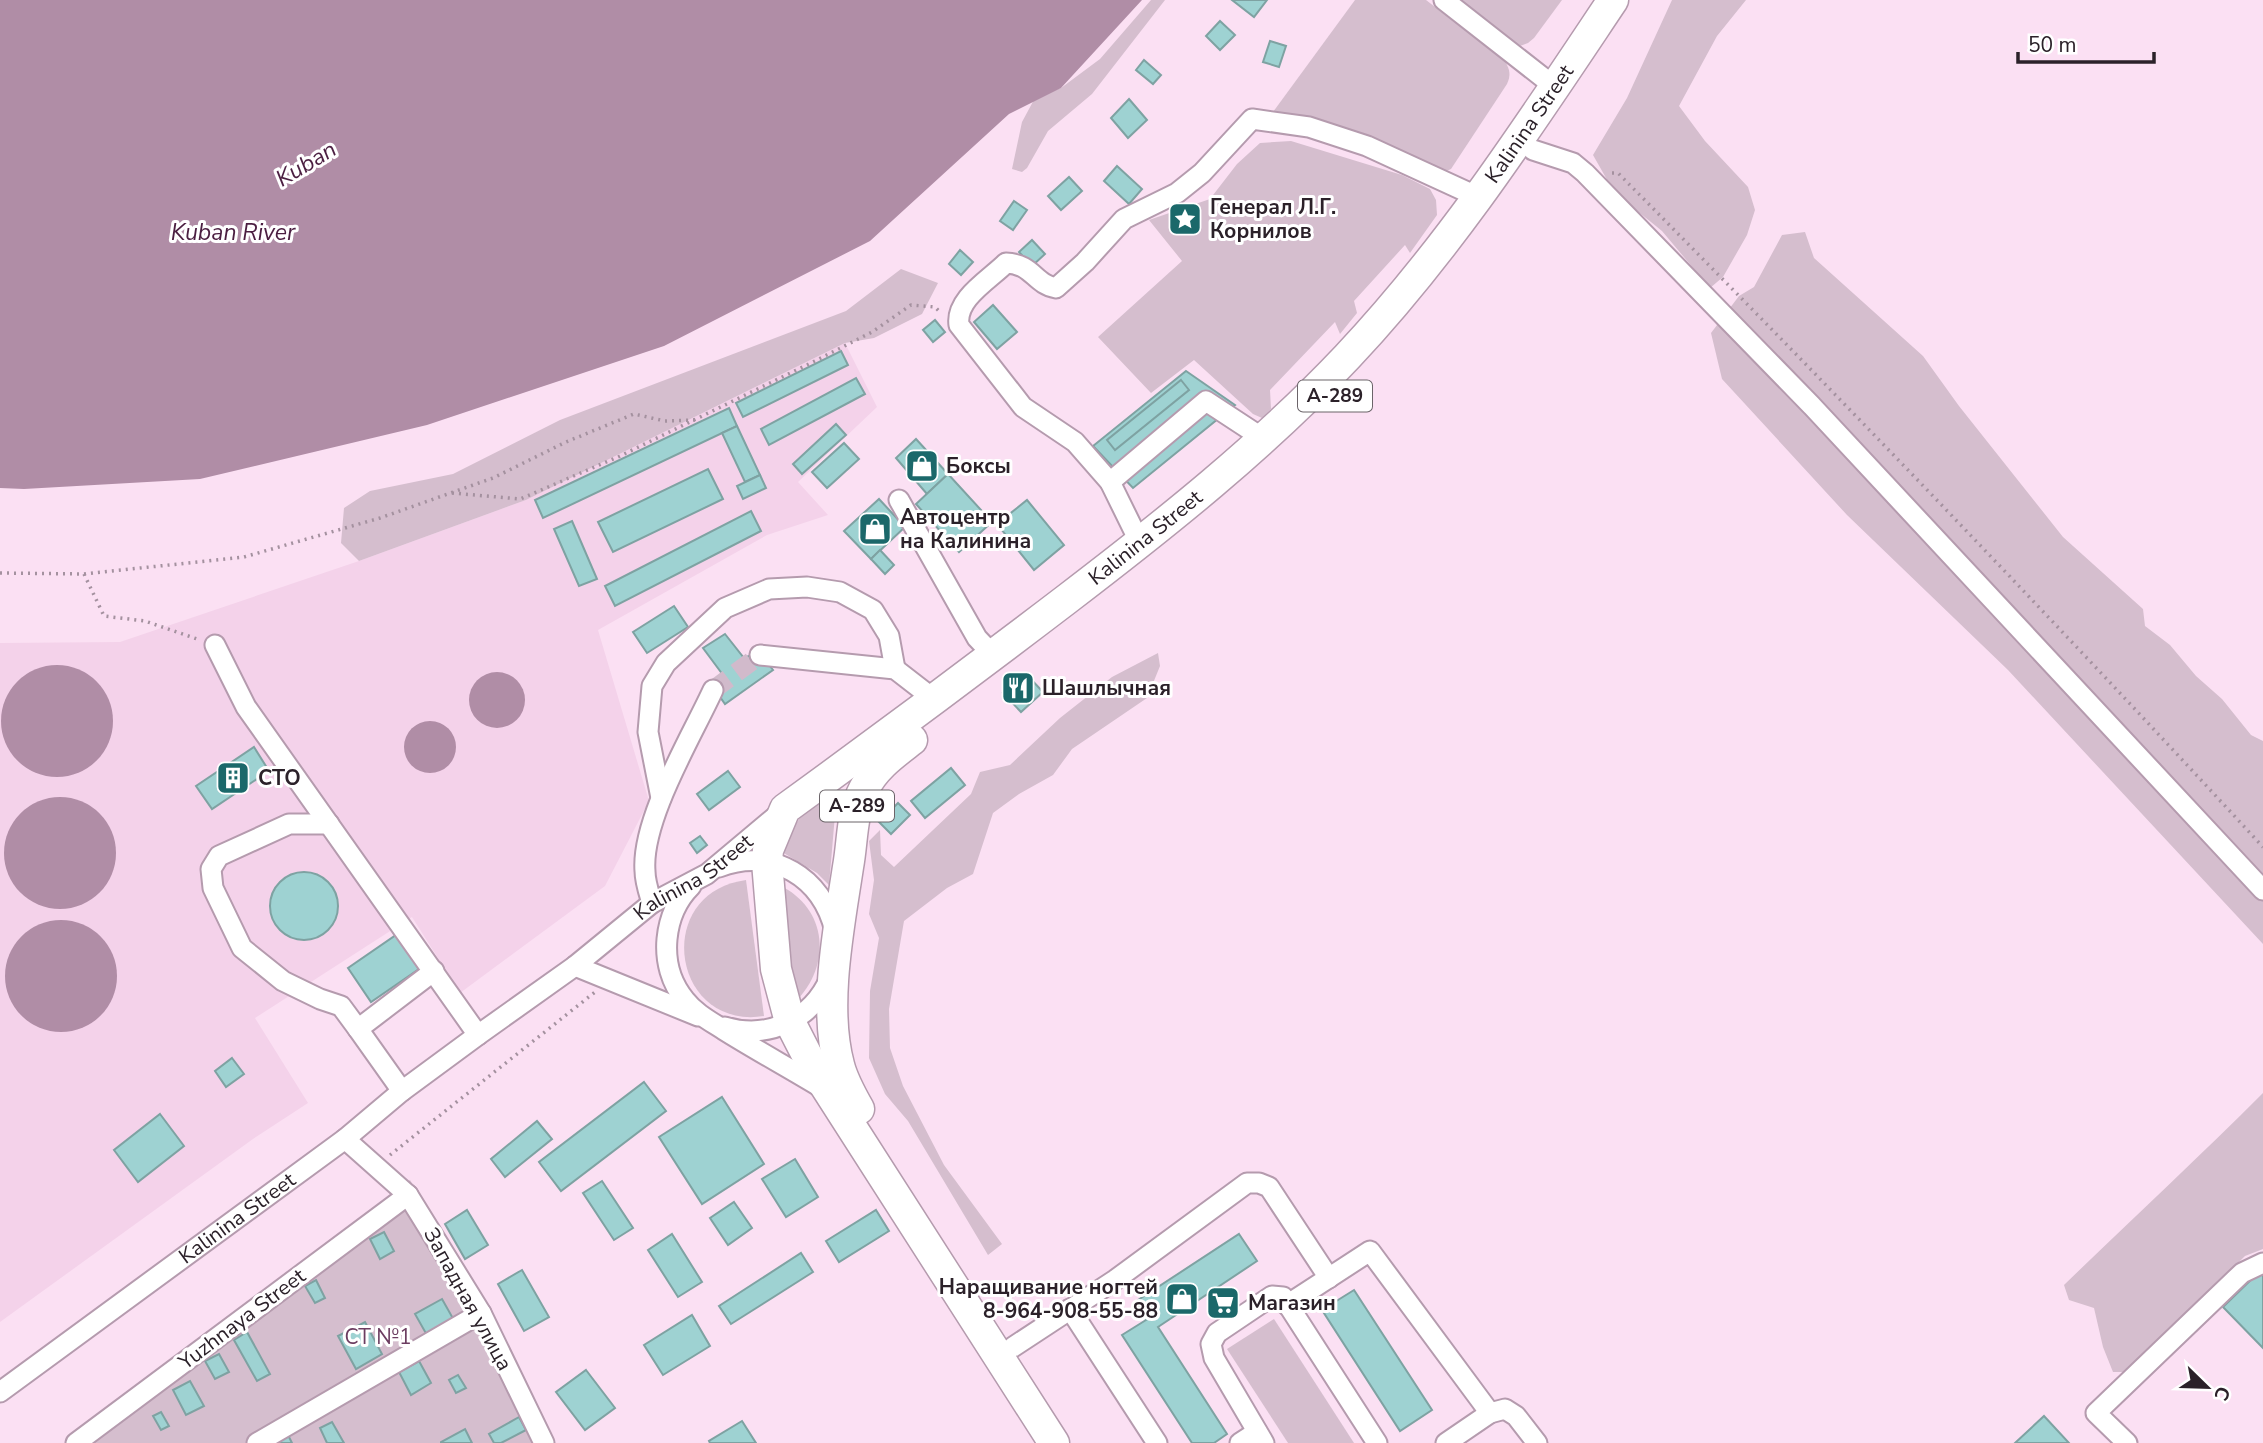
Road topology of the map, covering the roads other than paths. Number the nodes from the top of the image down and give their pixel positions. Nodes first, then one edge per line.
1 (1444, 0) edge
2 (1613, 0) edge
3 (1636, 0) edge
4 (1555, 87) junction
5 (1533, 150) junction
6 (1478, 197) junction
7 (1264, 439) junction
8 (1110, 482) junction
9 (899, 500) dead end
10 (1140, 543) junction
11 (215, 645) road end
12 (761, 655) tunnel mouth
13 (993, 655) junction
14 (895, 669) junction
15 (713, 690) tunnel mouth
16 (935, 699) junction
17 (662, 798) junction
18 (785, 809) junction
19 (329, 824) junction
20 (767, 862) junction
21 (706, 874) junction
22 (2263, 890) edge
23 (652, 903) junction
24 (835, 951) junction
25 (575, 966) junction
26 (434, 971) junction
27 (710, 1021) junction
28 (790, 1022) junction
29 (358, 1029) junction
30 (478, 1035) junction
31 (402, 1091) junction
32 (830, 1093) junction
33 (858, 1122) junction
34 (345, 1139) junction
35 (408, 1195) junction
36 (2263, 1263) edge
37 (1329, 1278) junction
38 (1287, 1305) junction
39 (1070, 1309) junction
40 (481, 1313) junction
41 (1013, 1347) junction
42 (0, 1392) edge
43 (1490, 1413) junction
44 (1261, 1438) edge
45 (76, 1443) edge
46 (257, 1443) edge
47 (544, 1443) edge
48 (1054, 1443) edge
49 (1075, 1443) edge
50 (1157, 1443) edge
51 (1240, 1443) edge
52 (1377, 1443) edge
53 (1446, 1443) edge
54 (1537, 1443) edge
55 (2127, 1443) edge

1 - 4 street
2 - 4 highway, Kalinina Street / А-289
3 - 5 highway, Kalinina Street / А-289
4 - 6 highway, Kalinina Street / А-289
5 - 22 street
5 - 24 highway, Kalinina Street / А-289
6 - 7 highway, Kalinina Street / А-289
6 - 8 street
7 - 8 street
7 - 10 highway, Kalinina Street / А-289
8 - 10 street
9 - 13 street
10 - 13 highway, Kalinina Street / А-289
11 - 19 street
12 - 14 street
13 - 16 highway, Kalinina Street / А-289
14 - 16 street
14 - 17 street
15 - 17 street
16 - 18 highway, Kalinina Street / А-289
17 - 23 street
18 - 20 highway
18 - 21 street, Kalinina Street / А-289
19 - 26 street
19 - 29 street
20 - 21 street
20 - 24 street
20 - 28 highway
21 - 23 street, Kalinina Street
21 - 27 street, А-289
23 - 25 street, Kalinina Street
24 - 28 street, А-289
24 - 33 highway, Kalinina Street
25 - 27 street
25 - 30 street, Kalinina Street
26 - 29 street
26 - 30 street
27 - 28 street, А-289
27 - 32 street
28 - 32 highway
29 - 31 street
30 - 31 street, Kalinina Street
31 - 34 street, Kalinina Street
32 - 33 highway
33 - 41 highway
33 - 48 highway
34 - 35 street, Западная улица
34 - 42 street, Kalinina Street
35 - 40 street, Западная улица
35 - 45 street, Yuzhnaya Street
36 - 55 street
37 - 38 street
37 - 39 street
37 - 43 street
38 - 44 street
38 - 52 street
39 - 41 street
39 - 50 street
40 - 46 street
40 - 47 street, Западная улица
41 - 49 highway
43 - 53 street
43 - 54 street
44 - 51 street

